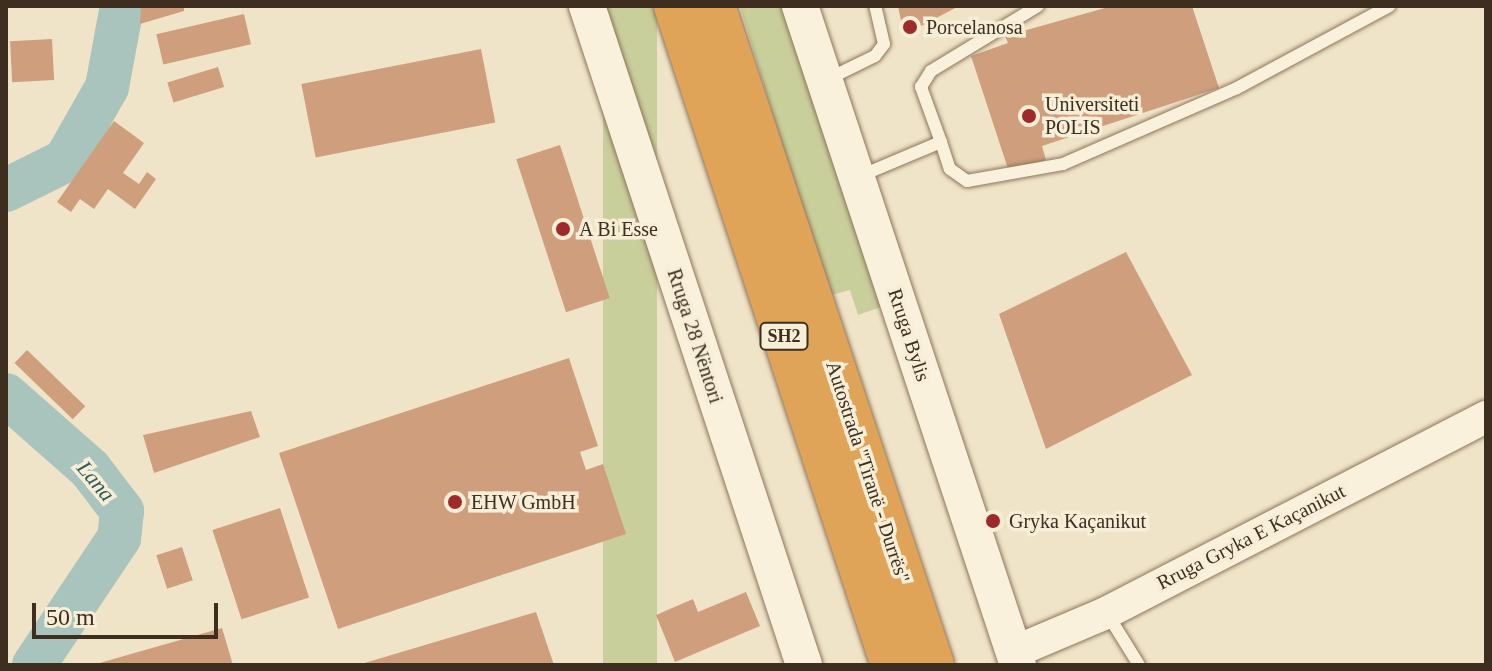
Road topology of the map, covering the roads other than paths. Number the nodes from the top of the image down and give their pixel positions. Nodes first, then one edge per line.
1 (587, 6) edge
2 (676, 6) edge
3 (713, 6) edge
4 (729, 6) edge
5 (800, 6) edge
6 (875, 6) edge
7 (1038, 6) edge
8 (1389, 6) edge
9 (825, 80) junction
10 (751, 120) junction
11 (941, 142) junction
12 (857, 177) junction
13 (1486, 417) edge
14 (1106, 613) junction
15 (1016, 659) edge
16 (804, 665) edge
17 (893, 665) edge
18 (932, 665) edge
19 (1139, 665) edge

1 - 16 main road, Rruga 28 Nëntori
2 - 17 highway, Autostrada "Tiranë - Durrës" / SH2
3 - 10 highway, Autostrada "Tiranë - Durrës" / SH2
4 - 10 highway
5 - 9 main road, Rruga Bylis
6 - 9 lane
7 - 11 lane
8 - 11 lane
9 - 12 main road, Rruga Bylis
10 - 18 highway, Autostrada "Tiranë - Durrës" / SH2
11 - 12 lane
12 - 15 main road, Rruga Bylis
13 - 14 street, Rruga Gryka E Kaçanikut
14 - 15 street, Rruga Gryka E Kaçanikut
14 - 19 lane

